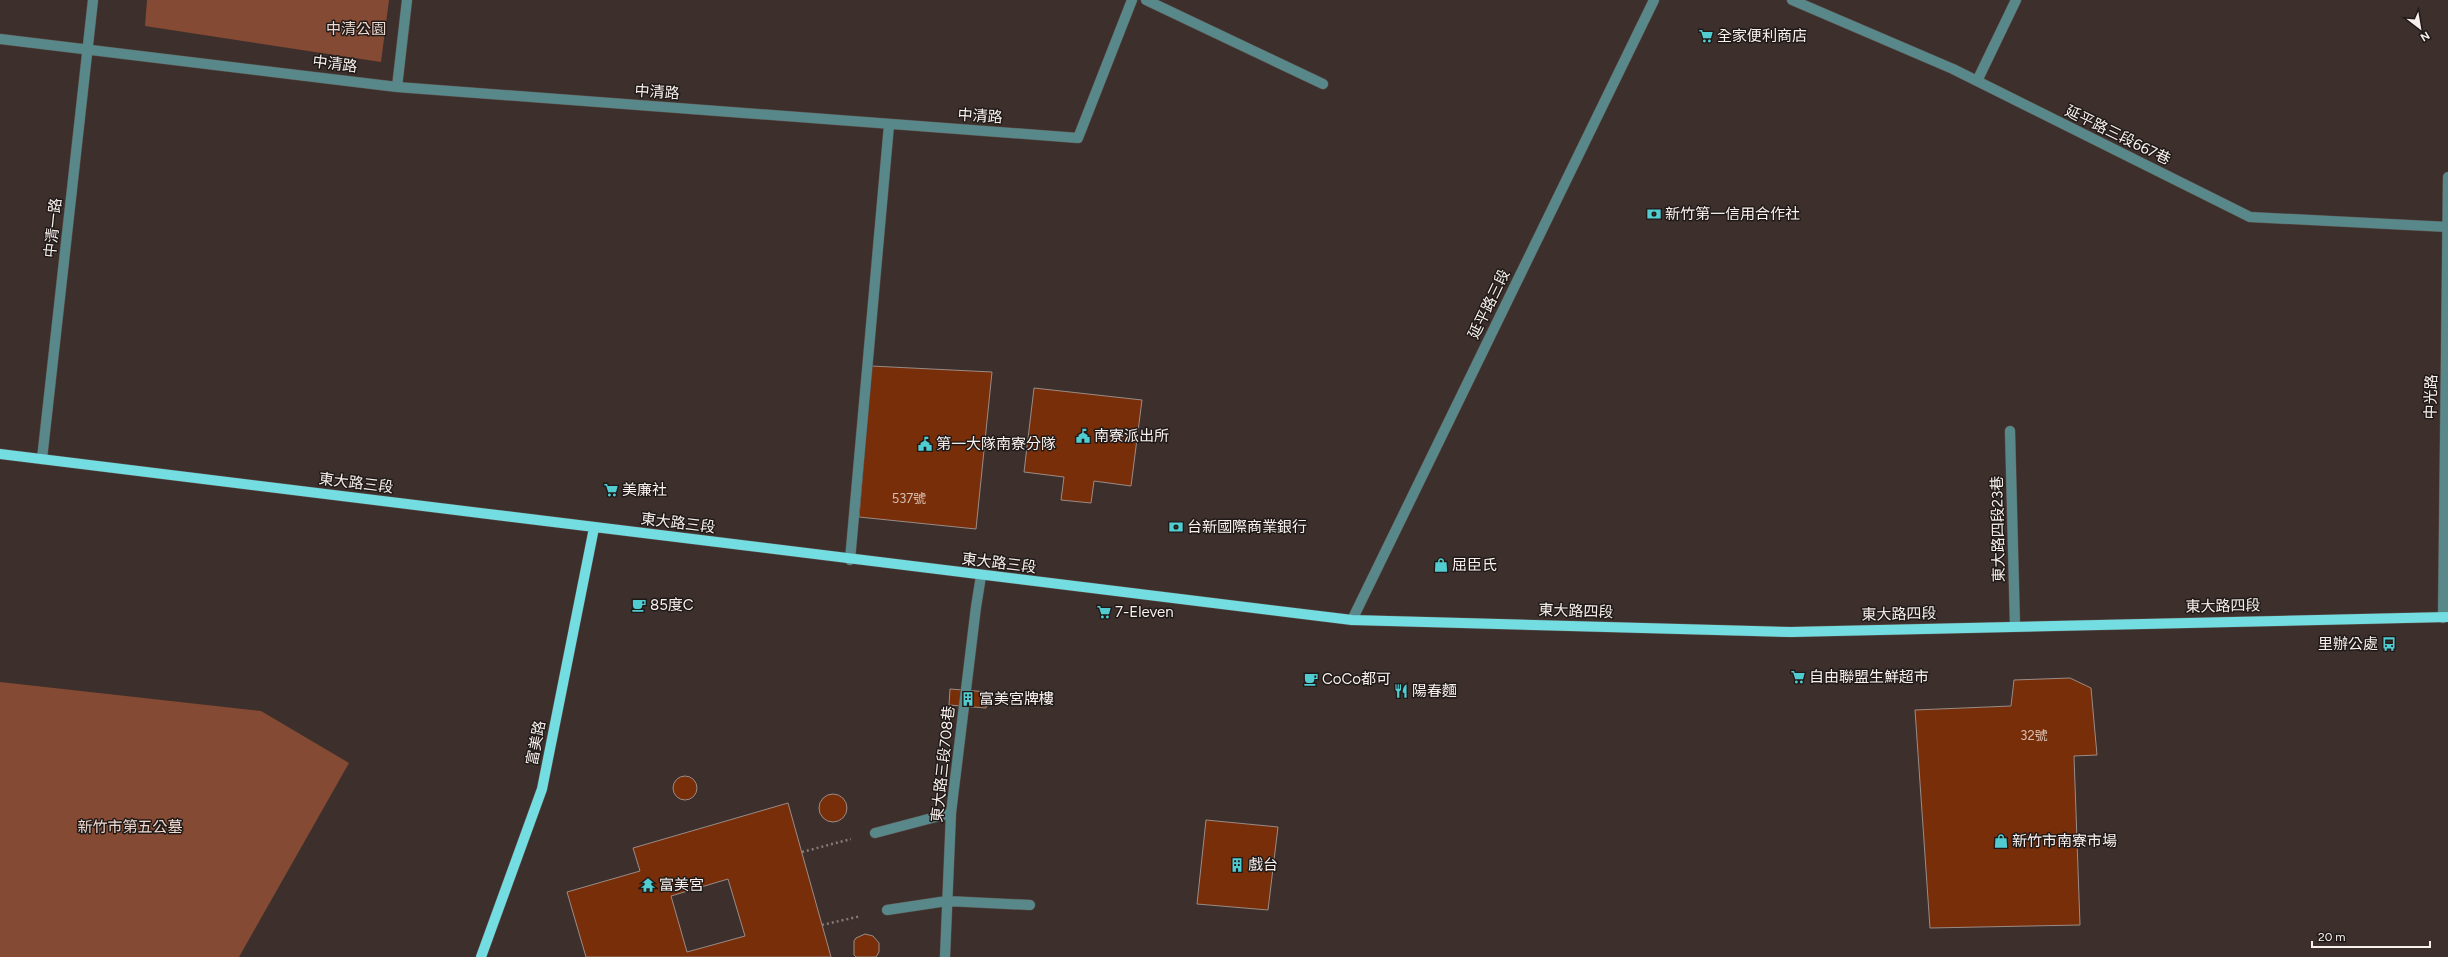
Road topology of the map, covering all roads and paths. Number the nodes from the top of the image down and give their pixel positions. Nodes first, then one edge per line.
1 (93, 0) edge
2 (407, 0) edge
3 (1132, 0) edge
4 (1146, 0) edge
5 (1654, 0) edge
6 (1792, 0) edge
7 (2016, 0) edge
8 (0, 39) edge
9 (88, 49) junction
10 (1976, 81) junction
11 (1323, 84) dead end
12 (397, 87) junction
13 (890, 125) junction
14 (2448, 177) edge
15 (2448, 227) edge
16 (2010, 431) dead end
17 (0, 454) edge
18 (42, 459) junction
19 (594, 528) junction
20 (850, 560) junction
21 (981, 576) junction
22 (2446, 618) edge
23 (1352, 620) junction
24 (2015, 626) junction
25 (951, 813) junction
26 (875, 833) joint
27 (802, 852) dead end
28 (947, 901) junction
29 (1030, 905) dead end
30 (887, 910) joint
31 (822, 925) dead end
32 (481, 957) edge
33 (945, 957) edge

1 - 9 street, 中清一路
2 - 12 street
3 - 13 street, 中清路
4 - 11 street
5 - 23 street, 延平路三段
6 - 10 street, 延平路三段667巷
7 - 10 street
8 - 9 street, 中清路
9 - 12 street, 中清路
9 - 18 street, 中清一路
10 - 15 street, 延平路三段667巷
12 - 13 street, 中清路
13 - 20 street
14 - 15 street, 中光路
15 - 22 street, 中光路
16 - 24 street, 東大路四段23巷
17 - 18 main road, 東大路三段
18 - 19 main road, 東大路三段
19 - 20 main road, 東大路三段
19 - 32 main road, 富美路
20 - 21 main road, 東大路三段
21 - 23 main road, 東大路三段
21 - 25 street, 東大路三段708巷
22 - 24 main road, 東大路四段
23 - 24 main road, 東大路四段
25 - 26 street
25 - 28 street, 東大路三段708巷
26 - 27 path
28 - 29 street
28 - 30 street
28 - 33 street, 東大路三段708巷
30 - 31 path

